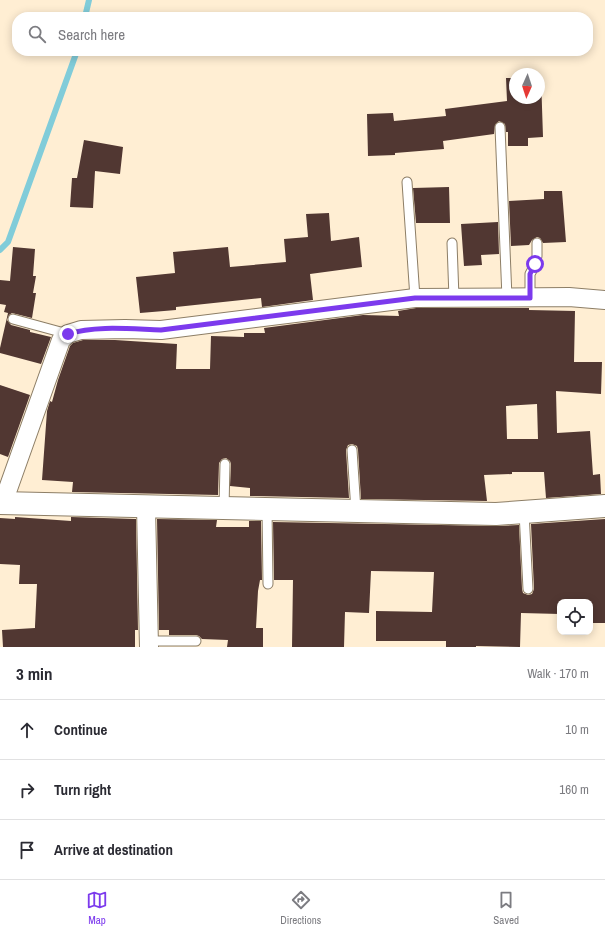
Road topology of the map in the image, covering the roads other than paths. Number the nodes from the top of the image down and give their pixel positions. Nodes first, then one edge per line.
1 (500, 127) dead end
2 (407, 182) dead end
3 (452, 243) dead end
4 (537, 243) dead end
5 (415, 298) junction
6 (454, 298) junction
7 (507, 298) junction
8 (530, 298) junction
9 (605, 300) edge
10 (13, 319) dead end
11 (68, 334) junction
12 (352, 450) dead end
13 (225, 464) dead end
14 (2, 503) edge
15 (605, 506) edge
16 (146, 507) junction
17 (224, 508) junction
18 (267, 509) junction
19 (356, 511) junction
20 (524, 512) junction
21 (268, 584) dead end
22 (528, 589) dead end
23 (196, 640) dead end
24 (150, 644) edge

1 - 7 lane
2 - 5 lane
3 - 6 lane
4 - 8 lane
5 - 6 street
5 - 11 street
6 - 7 street
7 - 8 street
8 - 9 street
10 - 11 lane
11 - 14 street
12 - 19 lane
13 - 17 lane
14 - 16 street
15 - 20 street
16 - 17 street
16 - 24 street
17 - 18 street
18 - 19 street
18 - 21 lane
19 - 20 street
20 - 22 lane
23 - 24 lane

